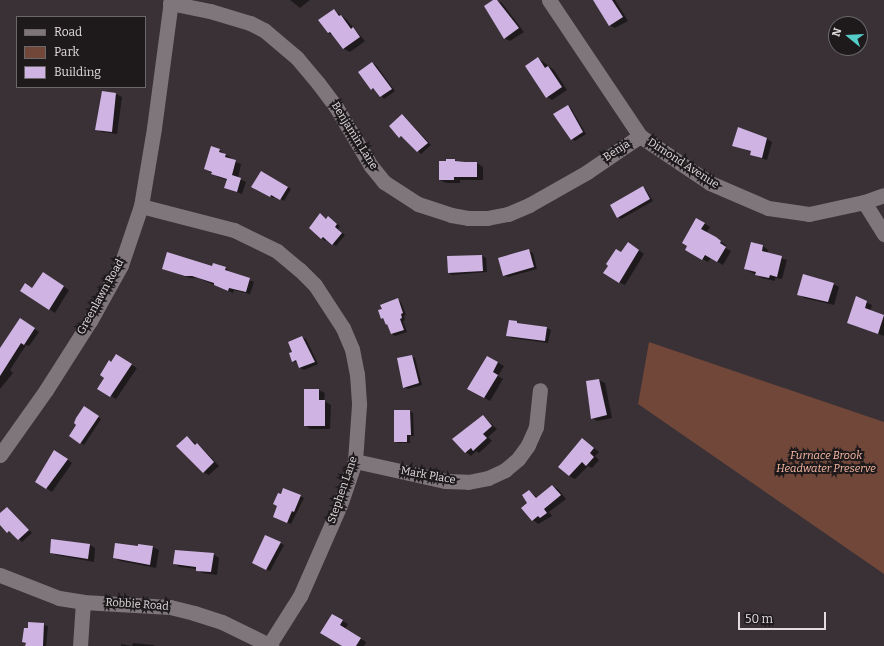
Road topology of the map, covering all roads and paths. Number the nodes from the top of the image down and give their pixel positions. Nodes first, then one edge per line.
1 (549, 0) edge
2 (171, 2) edge
3 (640, 136) junction
4 (594, 167) joint
5 (884, 195) edge
6 (864, 202) junction
7 (141, 206) junction
8 (884, 234) edge
9 (540, 390) dead end
10 (1, 450) edge
11 (355, 460) junction
12 (0, 575) edge
13 (83, 602) junction
14 (80, 646) edge
15 (270, 646) edge

1 - 3 street, Dimond Avenue
2 - 4 street, Benjamin Lane
2 - 7 street, Greenlawn Road
3 - 4 street, Benja
3 - 6 street, Dimond Avenue
5 - 6 street, Dimond Avenue
6 - 8 street
7 - 10 street, Greenlawn Road
7 - 11 street, Stephen Lane
9 - 11 street, Mark Place
11 - 15 street, Stephen Lane
12 - 13 street, Robbie Road
13 - 14 street
13 - 15 street, Robbie Road

